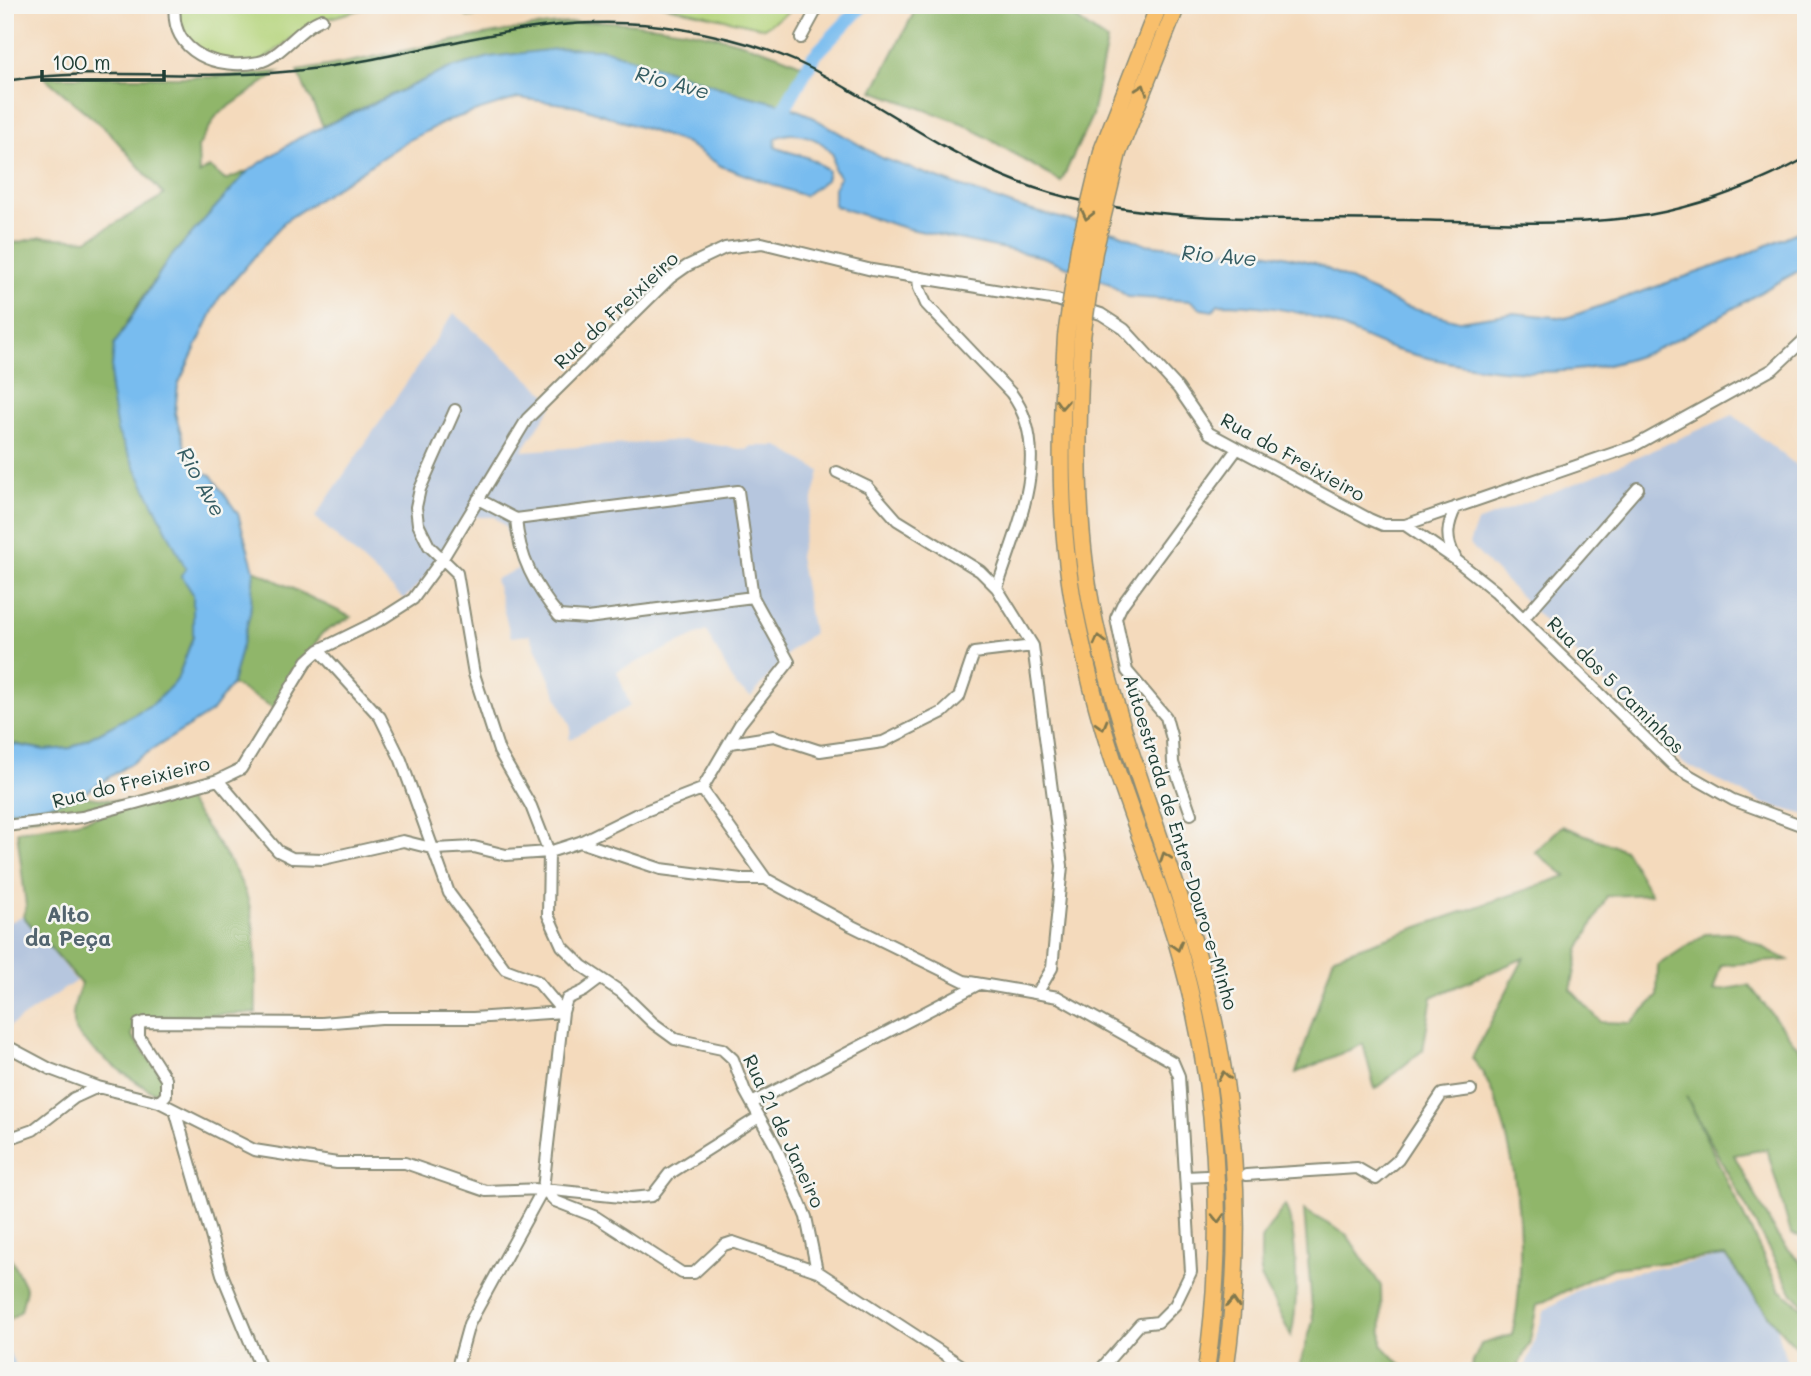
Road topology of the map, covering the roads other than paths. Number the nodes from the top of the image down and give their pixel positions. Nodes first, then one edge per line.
1 (175, 5) edge
2 (819, 5) edge
3 (1159, 5) edge
4 (1177, 5) edge
5 (323, 19) dead end
6 (801, 38) dead end
7 (1111, 151) junction
8 (918, 277) junction
9 (1074, 337) junction
10 (1806, 338) edge
11 (455, 410) dead end
12 (1237, 449) junction
13 (837, 472) dead end
14 (1638, 488) dead end
15 (478, 499) junction
16 (1456, 507) junction
17 (516, 519) junction
18 (1405, 525) junction
19 (443, 558) junction
20 (1456, 559) junction
21 (998, 588) junction
22 (753, 597) junction
23 (1524, 618) junction
24 (1032, 646) junction
25 (319, 650) junction
26 (731, 743) junction
27 (218, 780) junction
28 (702, 789) junction
29 (1191, 814) dead end
30 (5, 827) edge
31 (1806, 827) edge
32 (580, 842) junction
33 (435, 849) junction
34 (549, 852) junction
35 (766, 879) junction
36 (600, 979) junction
37 (979, 984) junction
38 (1038, 992) junction
39 (563, 1012) junction
40 (5, 1045) edge
41 (98, 1087) junction
42 (1471, 1090) dead end
43 (159, 1102) junction
44 (752, 1103) junction
45 (176, 1110) junction
46 (760, 1117) junction
47 (5, 1140) edge
48 (1246, 1175) dead end
49 (1207, 1176) dead end
50 (1185, 1177) junction
51 (543, 1189) junction
52 (817, 1270) junction
53 (262, 1371) edge
54 (456, 1371) edge
55 (970, 1371) edge
56 (1099, 1371) edge
57 (1206, 1371) edge
58 (1225, 1371) edge

1 - 5 street
2 - 6 street
3 - 7 highway, Autoestrada de Entre-Douro-e-Minho
7 -> 4 highway, Autoestrada de Entre-Douro-e-Minho
7 - 9 highway, Autoestrada de Entre-Douro-e-Minho, bridge
8 - 12 street, Rua do Freixieiro
8 - 15 street, Rua do Freixieiro
8 - 21 street
9 -> 57 highway, Autoestrada de Entre-Douro-e-Minho
58 -> 9 highway, Autoestrada de Entre-Douro-e-Minho
10 - 16 street
11 - 19 street
12 - 18 street, Rua do Freixieiro
12 - 29 street
13 - 21 street
14 - 23 street
15 - 17 street
15 - 19 street, Rua do Freixieiro
16 - 18 street
16 - 20 street
17 - 22 street
17 - 22 street
18 - 20 street, Rua dos 5 Caminhos
19 - 25 street, Rua do Freixieiro
19 - 34 street
20 - 23 street, Rua dos 5 Caminhos
21 - 24 street
22 - 26 street
23 - 31 street, Rua dos 5 Caminhos
24 - 26 street
24 - 38 street
25 - 27 street, Rua do Freixieiro
25 - 33 street
26 - 28 street
27 - 30 street, Rua do Freixieiro
27 - 33 street
28 - 32 street
28 - 35 street
32 - 34 street
32 - 35 street
33 - 34 street
33 - 39 street
34 - 36 street, Rua 21 de Janeiro
35 - 37 street
36 - 39 street
36 - 44 street, Rua 21 de Janeiro
37 - 38 street
37 - 44 street
38 - 50 street
39 - 43 street
39 - 51 street
40 - 41 street
41 - 43 street
41 - 47 street
42 - 48 street
43 - 45 street
44 - 46 street, Rua 21 de Janeiro
45 - 51 street
45 - 53 street
46 - 51 street
46 - 52 street, Rua 21 de Janeiro
49 - 50 street
50 - 56 street
51 - 52 street
51 - 54 street
52 - 55 street

